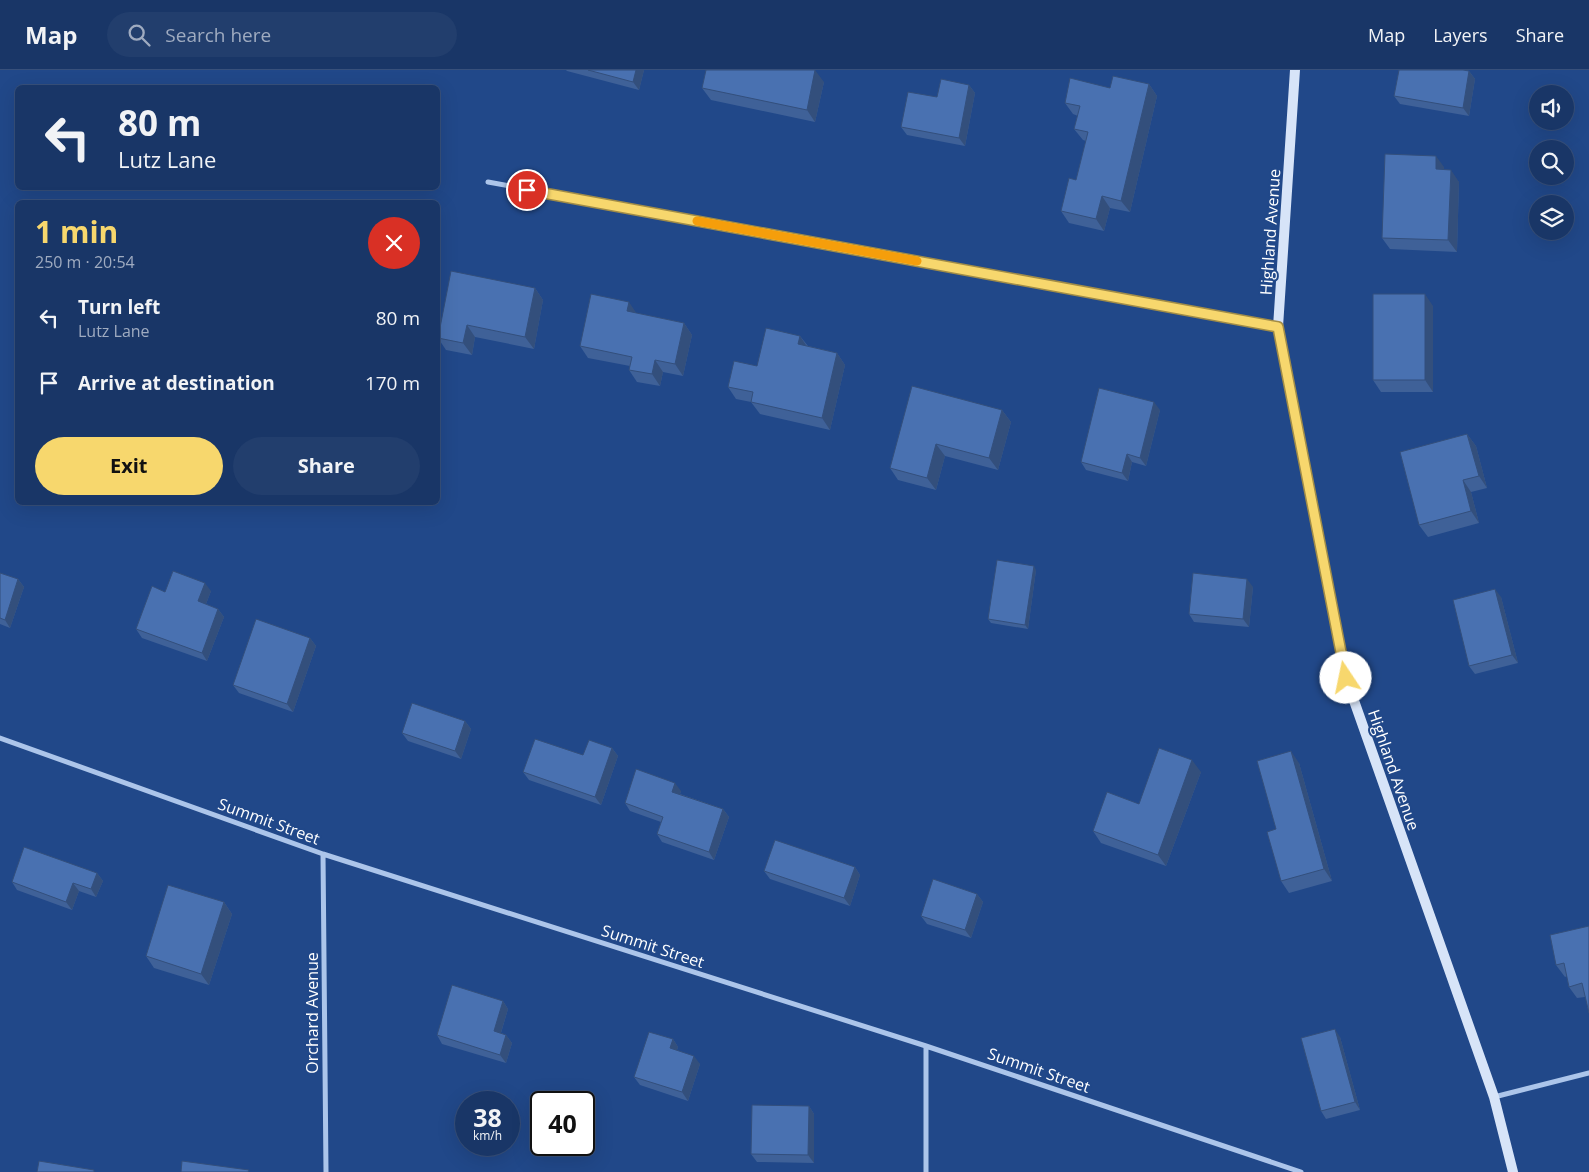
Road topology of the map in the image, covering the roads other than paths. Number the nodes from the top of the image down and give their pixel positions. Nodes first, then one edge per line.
1 (1295, 70) edge
2 (488, 182) dead end
3 (1278, 327) junction
4 (0, 738) edge
5 (324, 854) junction
6 (926, 1046) junction
7 (1589, 1073) edge
8 (1494, 1097) junction
9 (326, 1172) edge
10 (926, 1172) edge
11 (1301, 1172) edge
12 (1513, 1172) edge

1 - 3 street, Highland Avenue
2 - 3 street
3 - 8 street, Highland Avenue
4 - 5 street, Summit Street
5 - 6 street, Summit Street
5 - 9 street, Orchard Avenue
6 - 10 street
6 - 11 street, Summit Street
7 - 8 street
8 - 12 street, Highland Avenue

